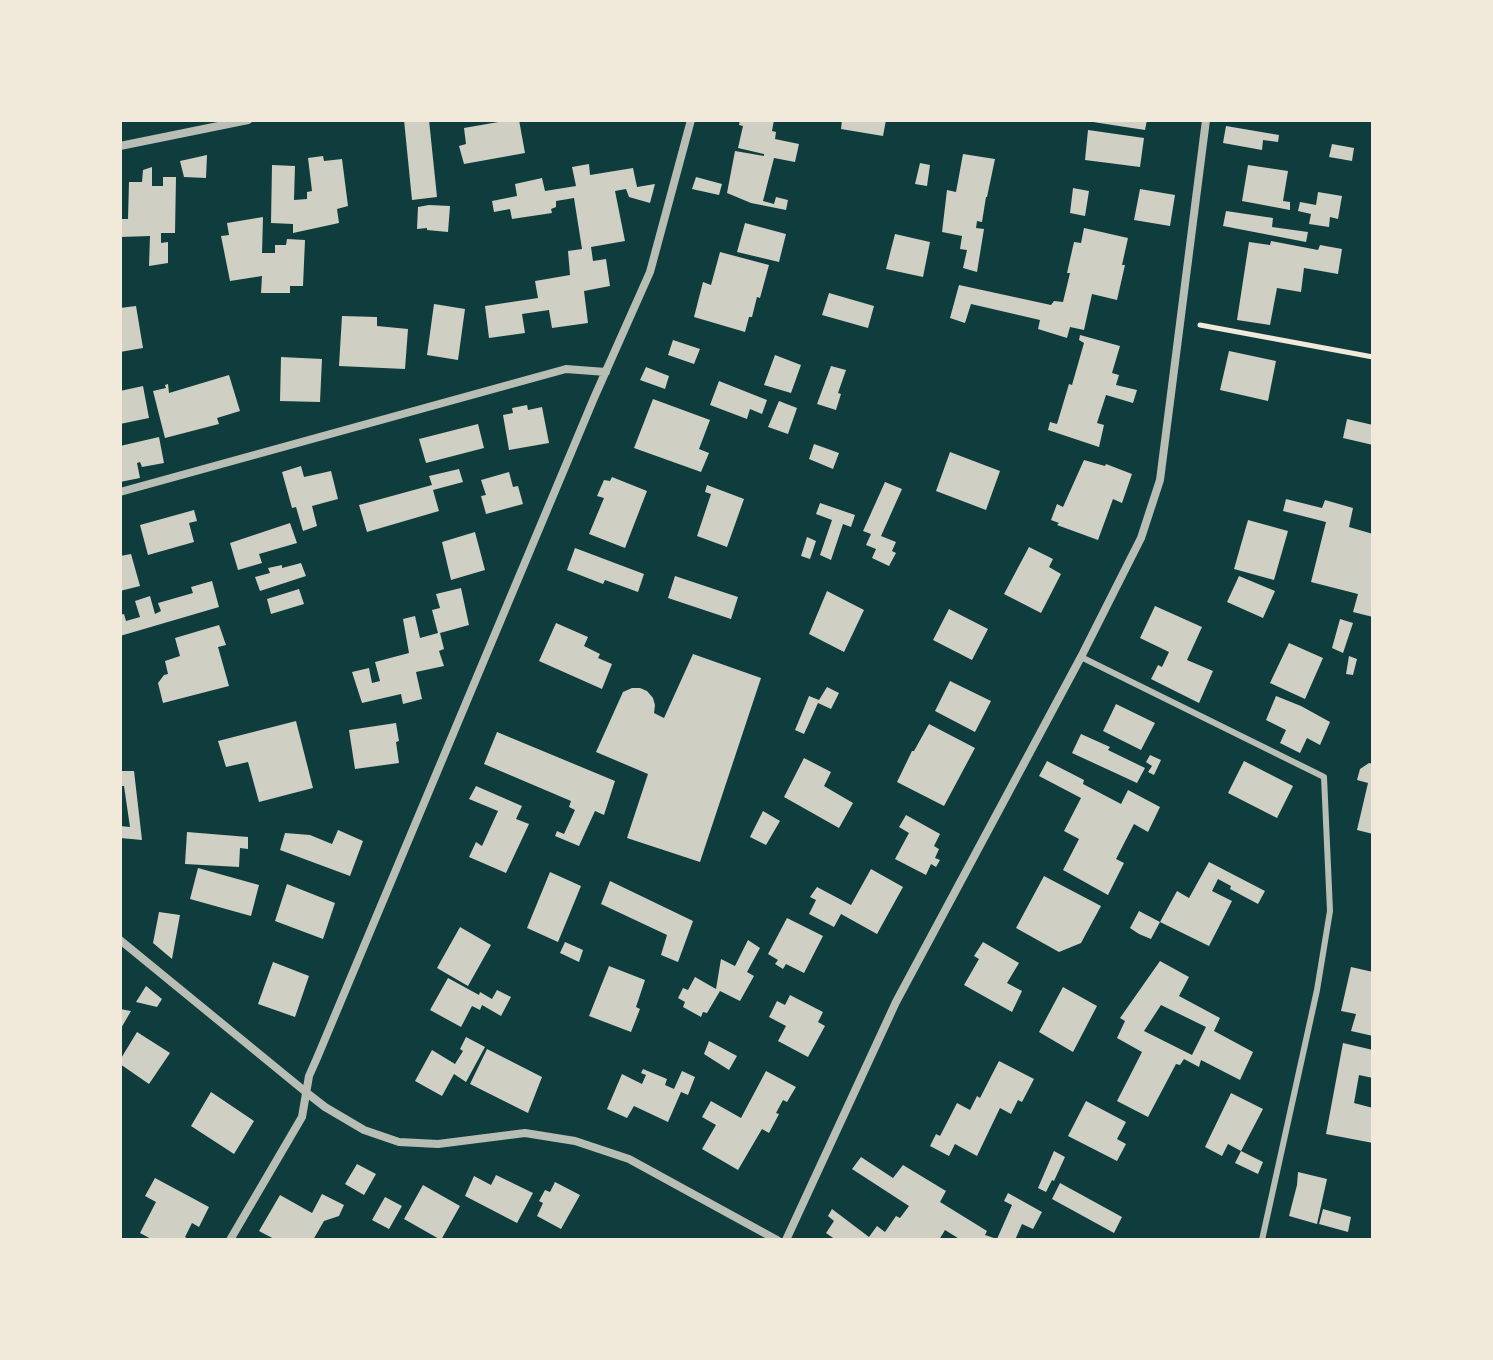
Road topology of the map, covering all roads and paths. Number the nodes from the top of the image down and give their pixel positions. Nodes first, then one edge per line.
1 (248, 120) edge
2 (691, 120) edge
3 (1206, 120) edge
4 (120, 146) edge
5 (1179, 322) junction
6 (1373, 357) edge
7 (606, 372) junction
8 (120, 492) edge
9 (1081, 657) junction
10 (120, 940) edge
11 (307, 1093) junction
12 (230, 1240) edge
13 (777, 1240) edge
14 (786, 1240) edge
15 (1262, 1240) edge

1 - 4 street
2 - 7 street
3 - 5 street
5 - 6 path
5 - 9 street
7 - 8 street
7 - 11 street
9 - 14 street
9 - 15 lane
10 - 11 street
11 - 12 street
11 - 13 street

